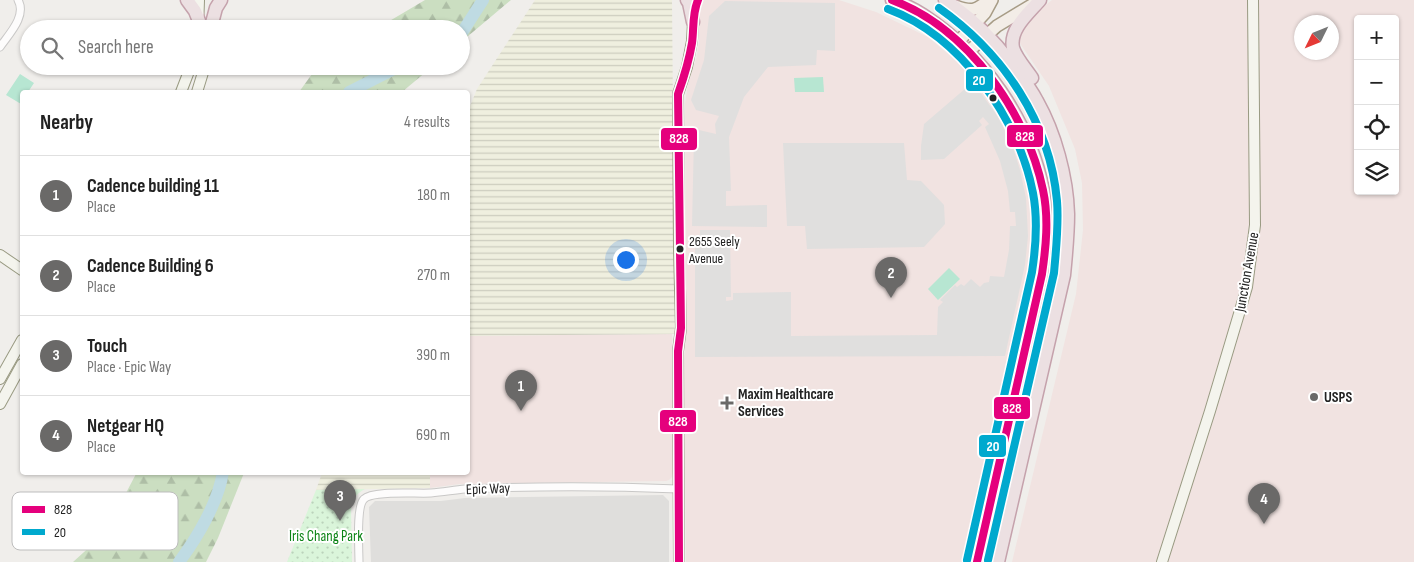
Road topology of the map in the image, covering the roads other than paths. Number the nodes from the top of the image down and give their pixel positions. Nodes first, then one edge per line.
1 (18, 0) edge
2 (188, 0) edge
3 (199, 0) edge
4 (212, 0) edge
5 (221, 0) edge
6 (687, 0) edge
7 (698, 0) edge
8 (892, 0) edge
9 (991, 0) edge
10 (1040, 0) edge
11 (1253, 0) edge
12 (950, 3) edge
13 (198, 20) edge
14 (199, 20) edge
15 (212, 20) edge
16 (213, 20) edge
17 (693, 22) junction
18 (976, 23) junction
19 (987, 34) junction
20 (958, 42) junction
21 (0, 47) edge
22 (968, 52) junction
23 (188, 75) edge
24 (202, 75) edge
25 (182, 90) edge
26 (198, 90) edge
27 (1038, 102) junction
28 (0, 255) edge
29 (20, 269) edge
30 (20, 344) edge
31 (20, 368) edge
32 (0, 379) edge
33 (0, 404) edge
34 (678, 489) junction
35 (359, 562) edge
36 (679, 562) edge
37 (977, 562) edge
38 (998, 562) edge
39 (1162, 562) edge

1 - 21 street
2 - 13 highway
3 - 14 main road
4 - 15 main road
5 - 16 highway
6 - 17 highway
7 - 17 highway
8 - 20 highway
9 - 12 main road
9 - 18 main road
10 - 19 main road
10 - 27 highway
11 - 39 main road, Junction Avenue
12 - 18 highway
17 - 34 main road
18 - 19 highway
18 - 20 main road
19 - 22 main road
19 - 27 highway
20 - 22 highway
22 - 37 highway
23 - 25 main road
24 - 26 main road
27 - 38 highway
28 - 29 main road
30 - 32 main road
31 - 33 main road
34 - 35 street, Epic Way
34 - 36 main road

